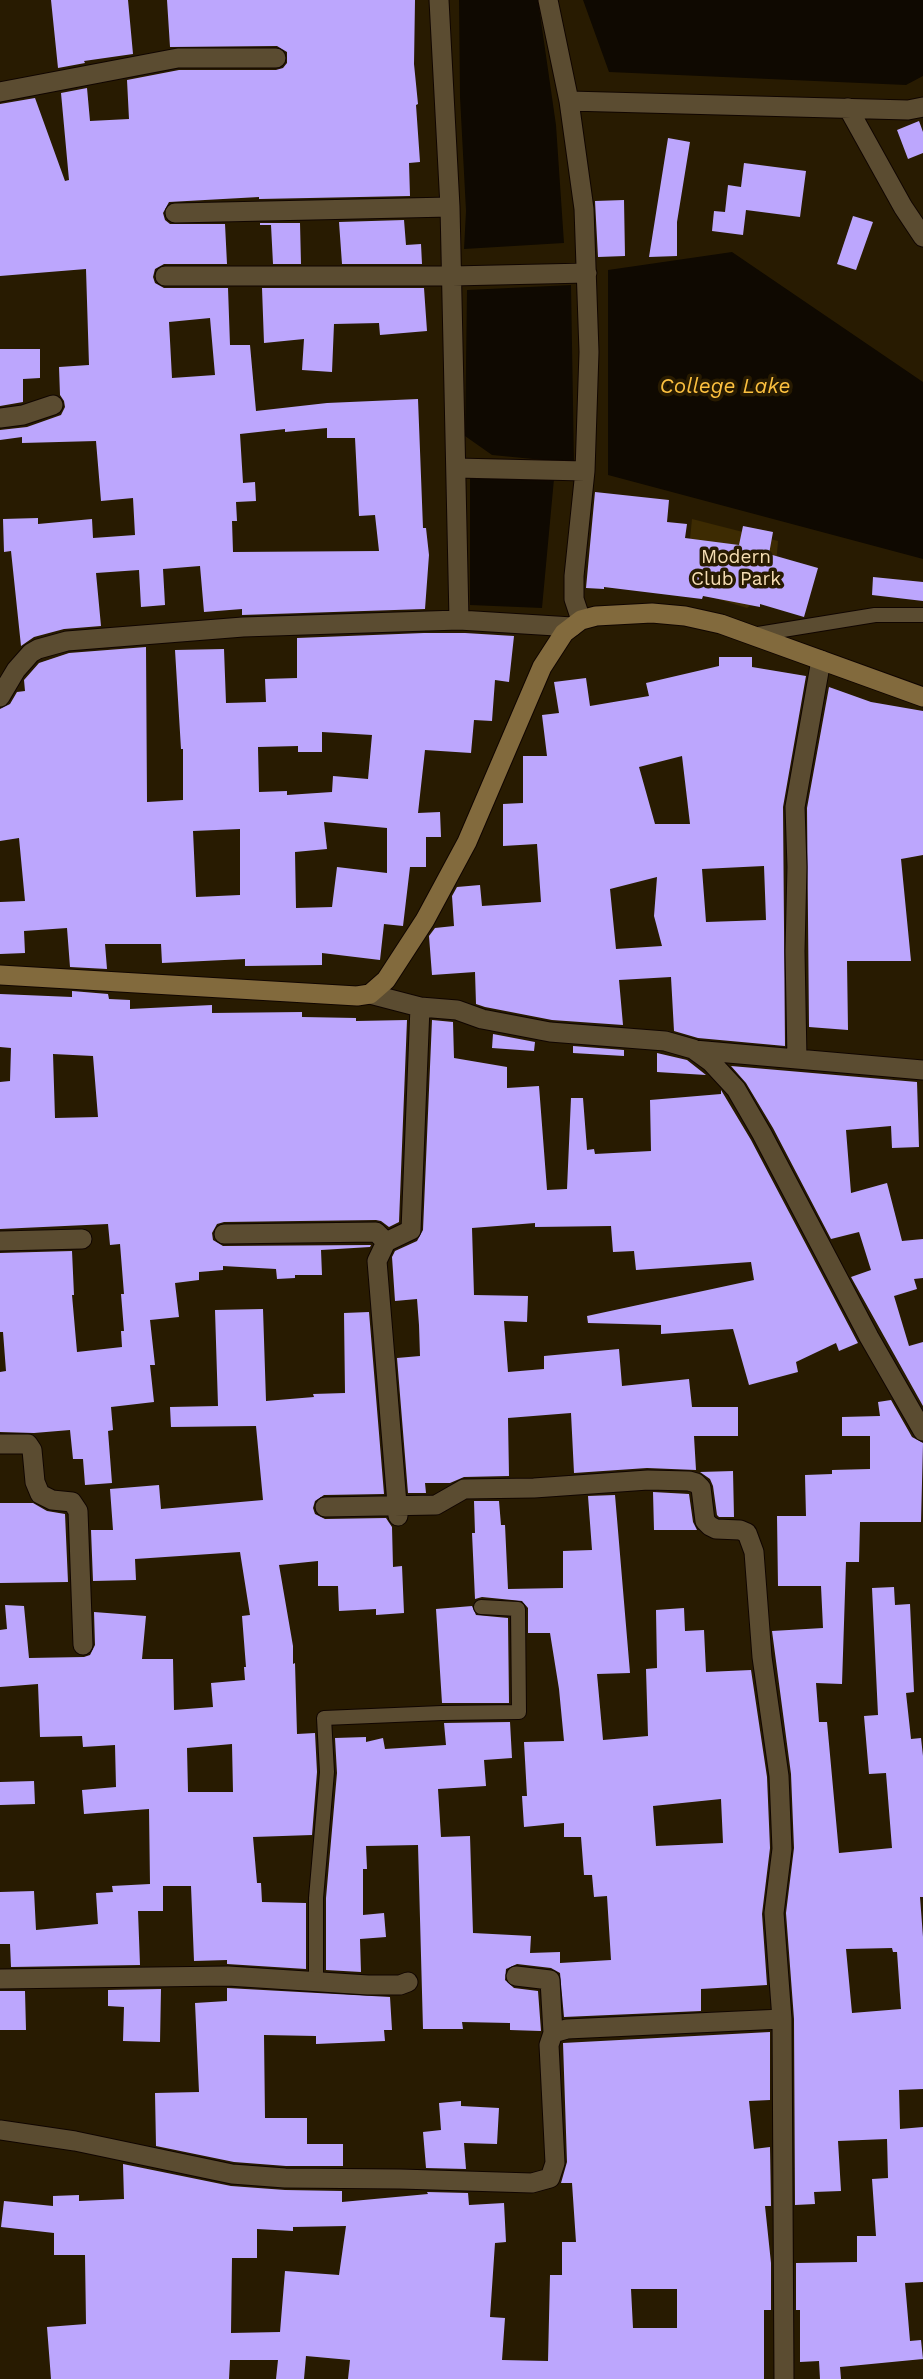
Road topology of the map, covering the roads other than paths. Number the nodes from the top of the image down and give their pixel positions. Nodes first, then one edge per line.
1 (439, 0) edge
2 (548, 0) edge
3 (276, 58) dead end
4 (0, 92) edge
5 (569, 101) junction
6 (923, 107) edge
7 (848, 108) junction
8 (450, 207) junction
9 (175, 213) dead end
10 (923, 237) edge
11 (587, 273) junction
12 (165, 276) dead end
13 (452, 276) junction
14 (53, 405) dead end
15 (0, 418) edge
16 (456, 468) junction
17 (585, 471) junction
18 (923, 615) edge
19 (459, 620) junction
20 (577, 623) junction
21 (750, 635) junction
22 (821, 660) junction
23 (0, 697) edge
24 (923, 697) edge
25 (0, 975) edge
26 (370, 994) junction
27 (420, 1007) junction
28 (693, 1049) junction
29 (797, 1059) junction
30 (923, 1070) edge
31 (224, 1234) dead end
32 (82, 1239) dead end
33 (0, 1241) edge
34 (386, 1242) junction
35 (923, 1431) edge
36 (0, 1444) edge
37 (325, 1507) dead end
38 (397, 1512) junction
39 (481, 1607) dead end
40 (83, 1644) dead end
41 (516, 1976) dead end
42 (0, 1979) edge
43 (316, 1981) junction
44 (408, 1982) dead end
45 (782, 2019) junction
46 (553, 2034) junction
47 (0, 2130) edge
48 (784, 2379) edge

1 - 8 street
2 - 5 street
3 - 4 street
5 - 7 street
5 - 11 street
6 - 7 street
7 - 10 street
8 - 9 street
8 - 13 street
11 - 13 street
11 - 17 street
12 - 13 street
13 - 16 street
14 - 15 street
16 - 17 street
16 - 19 street
17 - 20 street
18 - 21 lane
19 - 20 street
19 - 23 street
20 - 21 main road
20 - 26 main road
21 - 22 main road
22 - 24 main road
22 - 29 street
25 - 26 main road
26 - 27 street
27 - 28 street
27 - 34 street
28 - 29 street
28 - 35 street
29 - 30 street
31 - 34 street
32 - 33 street
34 - 38 street
36 - 40 street
37 - 38 street
38 - 45 street
39 - 43 lane
41 - 46 street
42 - 43 street
43 - 44 street
45 - 46 street
45 - 48 street
46 - 47 street

